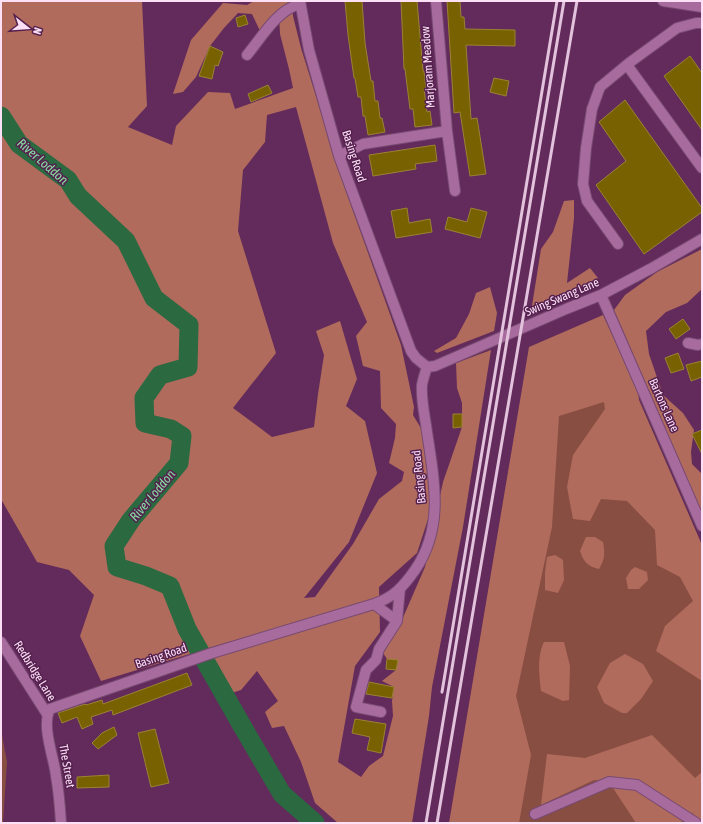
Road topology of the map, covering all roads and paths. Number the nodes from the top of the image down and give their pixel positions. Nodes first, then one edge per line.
1 (436, 1) edge
2 (663, 1) edge
3 (300, 2) edge
4 (702, 7) edge
5 (702, 23) edge
6 (247, 55) dead end
7 (627, 65) junction
8 (447, 131) junction
9 (339, 156) junction
10 (702, 168) edge
11 (455, 191) dead end
12 (702, 239) edge
13 (618, 244) dead end
14 (601, 295) junction
15 (688, 343) dead end
16 (702, 344) edge
17 (427, 367) junction
18 (702, 526) edge
19 (400, 588) junction
20 (374, 604) junction
21 (397, 621) junction
22 (1, 642) edge
23 (381, 712) dead end
24 (47, 714) junction
25 (535, 814) dead end
26 (61, 823) edge
27 (696, 823) edge

1 - 8 street, Marjoram Meadow
2 - 4 street
3 - 6 street
3 - 9 street, Basing Road
5 - 7 street
7 - 10 street
7 - 13 street
8 - 9 street
8 - 11 street, Marjoram Meadow
9 - 17 street, Basing Road
12 - 14 street, Swing Swang Lane
14 - 17 street, Swing Swang Lane
14 - 18 street, Bartons Lane
15 - 16 street
17 - 19 street, Basing Road
19 - 20 street, Basing Road
19 - 21 street
20 - 21 street
20 - 24 street, Basing Road
21 - 23 street
22 - 24 street, Redbridge Lane
24 - 26 street, The Street
25 - 27 street

